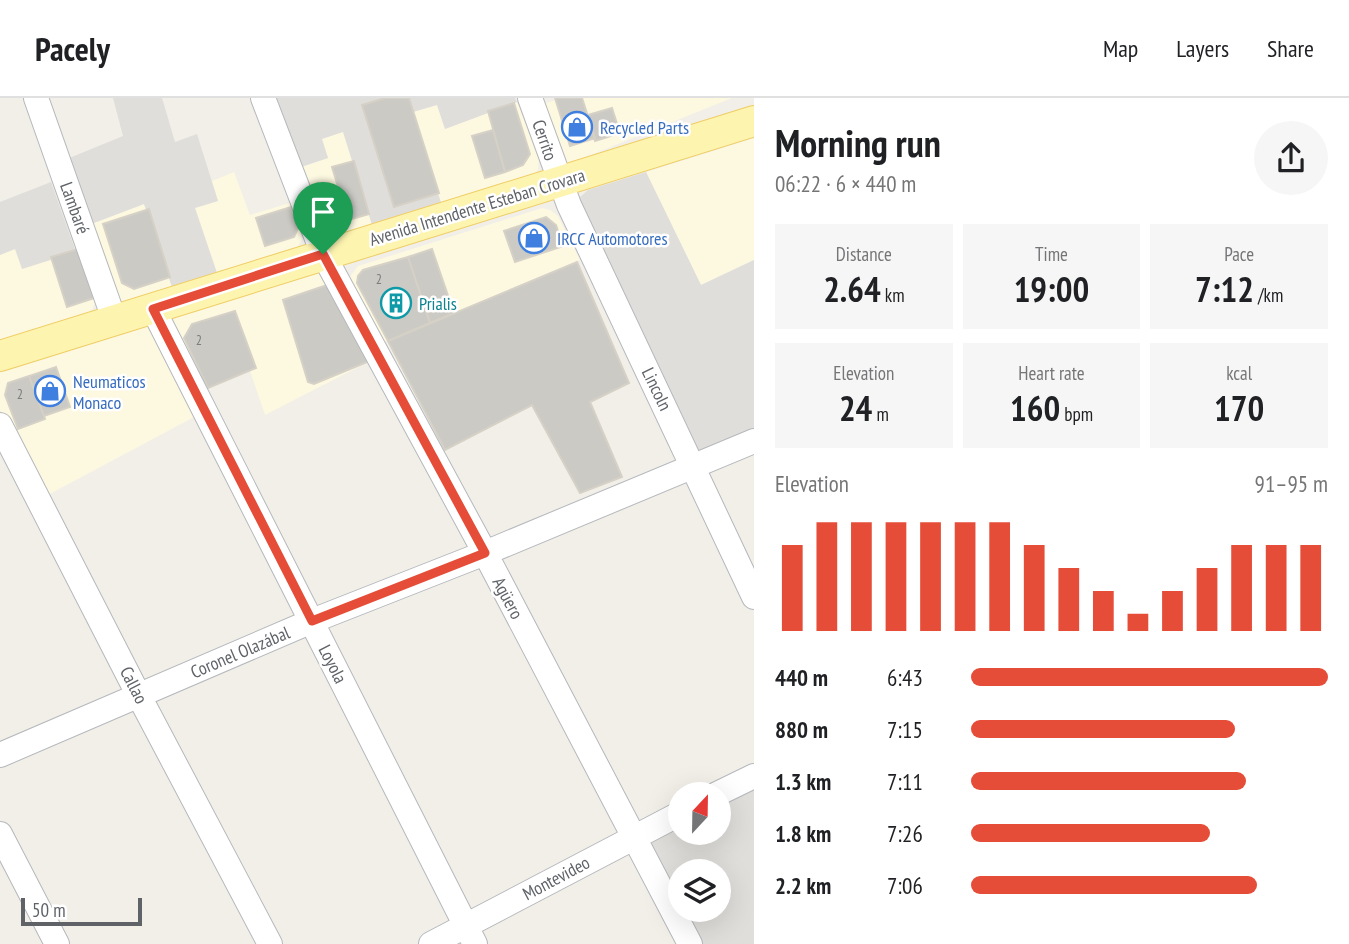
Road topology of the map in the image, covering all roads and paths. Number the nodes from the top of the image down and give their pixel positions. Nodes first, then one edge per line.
1 (36, 98) edge
2 (262, 98) edge
3 (530, 98) edge
4 (754, 121) edge
5 (559, 182) junction
6 (323, 254) junction
7 (153, 309) junction
8 (114, 319) junction
9 (0, 356) edge
10 (0, 425) edge
11 (754, 441) edge
12 (694, 465) junction
13 (485, 553) junction
14 (754, 597) edge
15 (312, 621) junction
16 (139, 696) junction
17 (0, 755) edge
18 (754, 776) edge
19 (732, 787) edge
20 (668, 820) edge
21 (0, 834) edge
22 (633, 838) junction
23 (470, 935) edge
24 (57, 944) edge
25 (270, 944) edge
26 (431, 944) edge
27 (690, 944) edge

1 - 8 street, Lambaré
2 - 6 street, Agüero
3 - 5 street, Cerrito
4 - 5 main road, Avenida Intendente Esteban Crovara
5 - 6 main road, Avenida Intendente Esteban Crovara
5 - 12 street, Lincoln
6 - 7 main road, Avenida Intendente Esteban Crovara
6 - 13 street, Agüero
7 - 8 main road, Avenida Intendente Esteban Crovara
7 - 15 street, Loyola
8 - 9 main road, Avenida Intendente Esteban Crovara
10 - 16 street, Callao
11 - 12 street, Coronel Olazábal
12 - 13 street, Coronel Olazábal
12 - 14 street, Lincoln
13 - 15 street, Coronel Olazábal
13 - 22 street, Agüero
15 - 16 street, Coronel Olazábal
15 - 23 street, Loyola
16 - 17 street, Coronel Olazábal
16 - 25 street, Callao
18 - 19 street
20 - 22 street, Montevideo
21 - 24 street
22 - 23 street, Montevideo
22 - 27 street, Agüero
23 - 26 street, Montevideo

